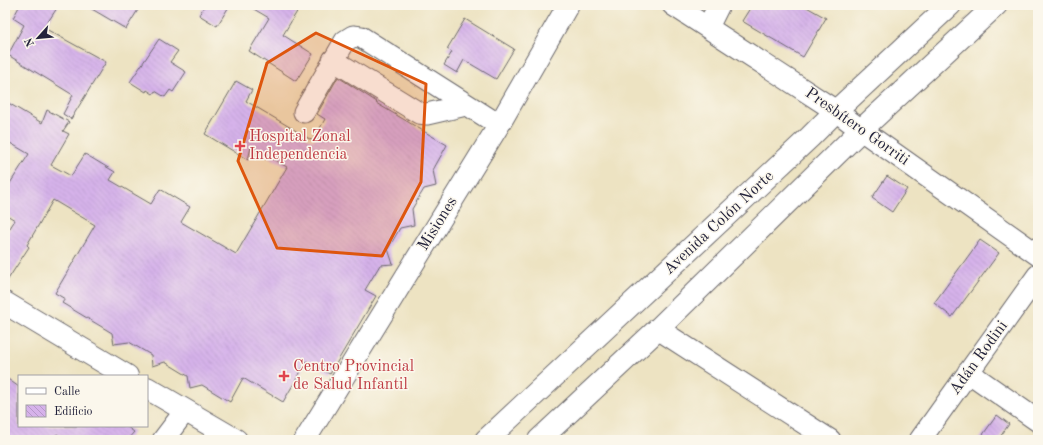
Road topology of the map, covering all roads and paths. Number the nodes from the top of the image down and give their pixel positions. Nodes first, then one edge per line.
1 (568, 5) edge
2 (673, 5) edge
3 (719, 5) edge
4 (950, 5) edge
5 (996, 5) edge
6 (708, 28) junction
7 (333, 60) junction
8 (466, 105) junction
9 (836, 111) junction
10 (304, 112) dead end
11 (499, 125) junction
12 (861, 130) junction
13 (1038, 255) edge
14 (1038, 275) edge
15 (5, 303) edge
16 (658, 329) junction
17 (968, 372) junction
18 (125, 375) edge
19 (148, 389) edge
20 (186, 411) junction
21 (1038, 422) edge
22 (163, 440) edge
23 (236, 440) edge
24 (305, 440) edge
25 (486, 440) edge
26 (539, 440) edge
27 (830, 440) edge
28 (920, 440) edge

1 - 11 street, Misiones
2 - 6 street, Presbítero Gorriti
3 - 6 street
4 - 9 main road, Avenida Colón Norte
5 - 12 main road, Avenida Colón Norte
6 - 9 street, Presbítero Gorriti
7 - 8 street
7 - 8 street
7 - 10 street
8 - 11 street
9 - 12 street, Presbítero Gorriti
9 - 25 main road, Avenida Colón Norte
11 - 24 street, Misiones
12 - 13 street, Presbítero Gorriti
12 - 16 main road, Avenida Colón Norte
14 - 17 street, Adán Rodini
15 - 18 main road
16 - 26 main road, Avenida Colón Norte
16 - 27 street
17 - 21 street
17 - 28 street, Adán Rodini
19 - 20 main road
20 - 22 street
20 - 23 main road

